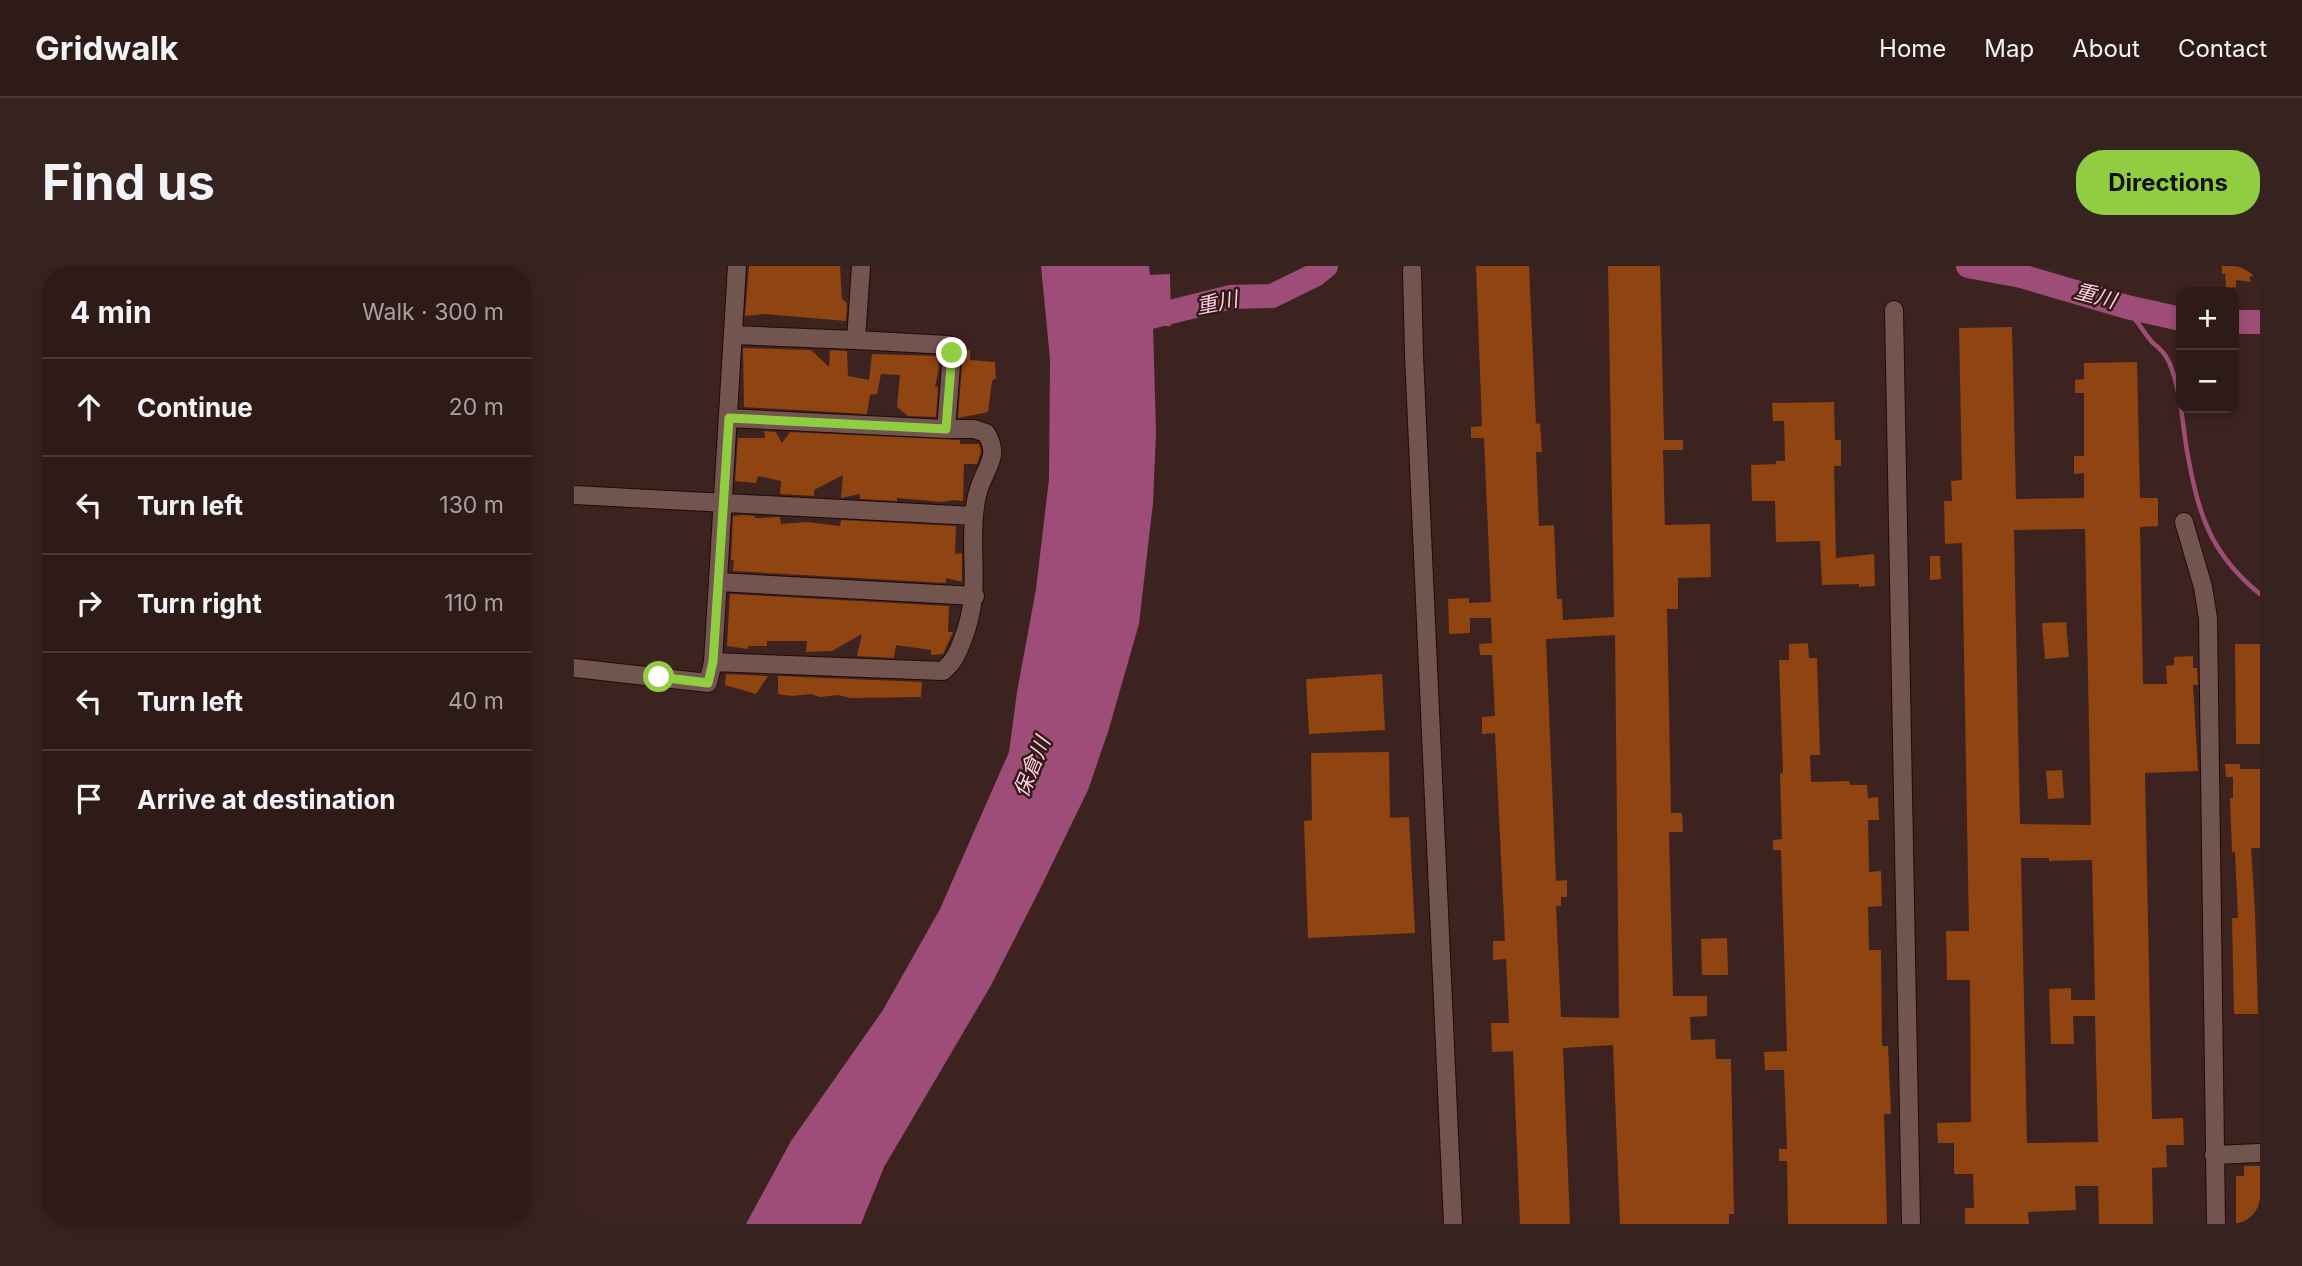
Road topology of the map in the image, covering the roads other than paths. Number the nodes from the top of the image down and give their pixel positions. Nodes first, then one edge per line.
1 (737, 266) edge
2 (861, 266) edge
3 (1412, 270) dead end
4 (1894, 310) dead end
5 (734, 335) junction
6 (856, 340) junction
7 (729, 418) junction
8 (946, 429) junction
9 (574, 495) edge
10 (723, 503) junction
11 (974, 516) junction
12 (2184, 522) dead end
13 (718, 582) junction
14 (975, 596) junction
15 (713, 662) junction
16 (574, 668) edge
17 (2260, 1153) edge
18 (2214, 1155) junction
19 (1453, 1224) edge
20 (1911, 1224) edge
21 (2216, 1224) edge

1 - 5 street
2 - 6 street
3 - 19 street
4 - 20 street
5 - 6 street
5 - 7 street
6 - 8 street
7 - 8 street
7 - 10 street
8 - 11 street
9 - 10 street
10 - 11 street
10 - 13 street
11 - 14 street
12 - 18 street
13 - 14 street
13 - 15 street
14 - 15 street
15 - 16 street
17 - 18 street
18 - 21 street

